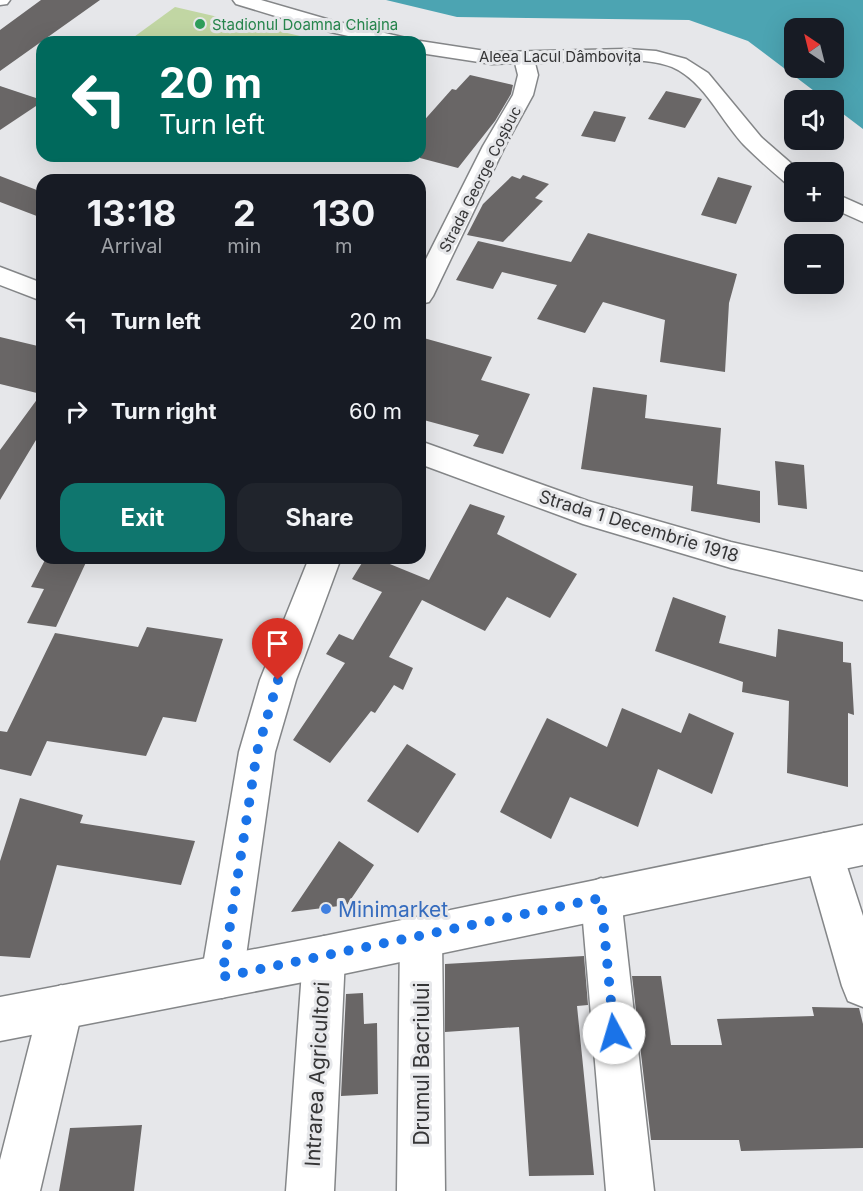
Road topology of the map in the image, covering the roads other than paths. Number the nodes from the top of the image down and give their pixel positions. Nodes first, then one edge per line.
1 (242, 0) edge
2 (374, 36) edge
3 (426, 47) edge
4 (524, 58) junction
5 (784, 169) edge
6 (844, 205) edge
7 (863, 215) edge
8 (0, 275) edge
9 (426, 284) edge
10 (36, 290) edge
11 (426, 454) edge
12 (323, 564) edge
13 (863, 586) edge
14 (863, 845) edge
15 (824, 853) junction
16 (601, 898) junction
17 (421, 937) junction
18 (324, 957) junction
19 (222, 977) junction
20 (863, 986) edge
21 (61, 1007) junction
22 (0, 1019) edge
23 (16, 1191) edge
24 (310, 1191) edge
25 (422, 1191) edge
26 (630, 1191) edge

1 - 2 street
3 - 4 street, Aleea Lacul Dâmbovița
4 - 5 street, Aleea Lacul Dâmbovița
4 - 9 street, Strada George Coșbuc
6 - 7 street
8 - 10 street
11 - 13 street, Strada 1 Decembrie 1918
12 - 19 street
14 - 15 street
15 - 16 street
15 - 20 street
16 - 17 street
16 - 26 street
17 - 18 street
17 - 25 street, Drumul Bacriului
18 - 19 street
18 - 24 street, Intrarea Agricultori
19 - 21 street
21 - 22 street
21 - 23 street

